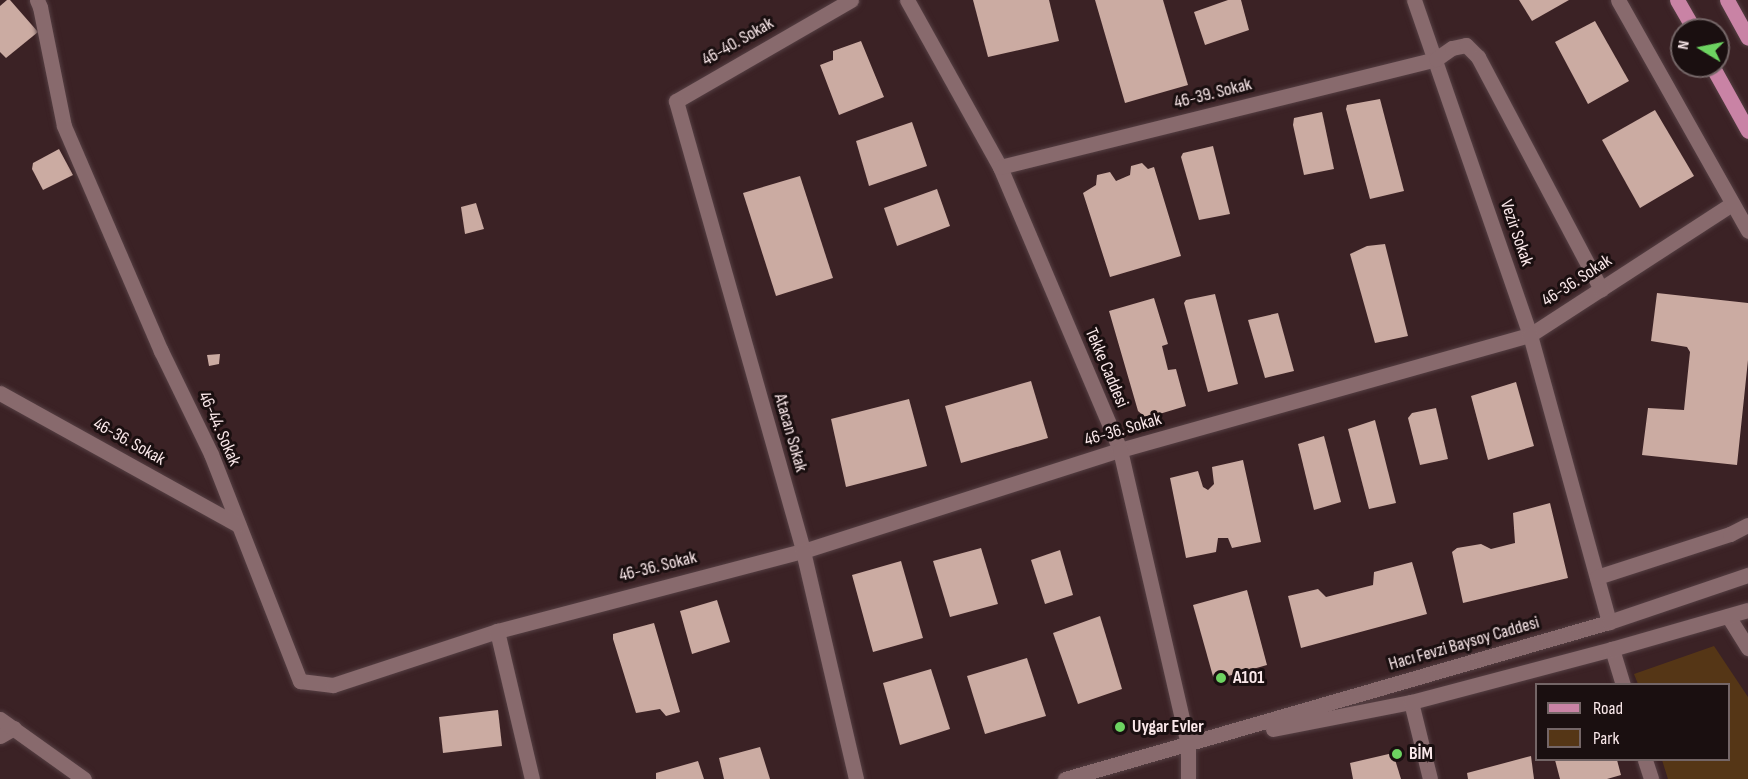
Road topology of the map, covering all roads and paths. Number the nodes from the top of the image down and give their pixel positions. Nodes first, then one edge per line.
1 (37, 0) edge
2 (851, 0) edge
3 (907, 0) edge
4 (1414, 0) edge
5 (1618, 0) edge
6 (1677, 0) edge
7 (1727, 0) edge
8 (1687, 18) edge
9 (1748, 38) edge
10 (1436, 59) junction
11 (1719, 78) edge
12 (676, 101) joint
13 (1748, 131) edge
14 (1000, 167) junction
15 (1732, 204) junction
16 (1748, 231) edge
17 (1601, 289) junction
18 (1530, 334) junction
19 (0, 393) edge
20 (1120, 450) junction
21 (238, 525) junction
22 (1748, 525) edge
23 (803, 551) junction
24 (1748, 575) edge
25 (1597, 578) junction
26 (1748, 610) edge
27 (1728, 615) junction
28 (1609, 622) junction
29 (497, 631) junction
30 (1748, 648) edge
31 (1612, 649) junction
32 (1623, 683) edge
33 (1411, 702) junction
34 (0, 719) edge
35 (14, 728) junction
36 (0, 736) edge
37 (1188, 745) junction
38 (1646, 761) edge
39 (84, 779) edge
40 (532, 779) edge
41 (856, 779) edge
42 (1065, 779) edge
43 (1188, 779) edge
44 (1430, 779) edge
45 (1650, 779) edge

1 - 21 street, 46-44. Sokak
2 - 12 street, 46-40. Sokak
3 - 14 street, Tekke Caddesi
4 - 10 street, Vezir Sokak
5 - 15 street
6 - 8 main road
7 - 9 main road
10 - 14 street, 46-39. Sokak
10 - 17 street, 46-39. Sokak
10 - 18 street, Vezir Sokak
11 - 13 main road
12 - 23 street, Atacan Sokak
14 - 20 street, Tekke Caddesi
15 - 16 street
15 - 17 street, 46-36. Sokak
17 - 18 street, 46-36. Sokak
18 - 20 street, 46-36. Sokak
18 - 25 street, Vezir Sokak
19 - 21 street, 46-36. Sokak
20 - 23 street, 46-36. Sokak
20 - 37 street, Tekke Caddesi
21 - 29 street, 46-44. Sokak
22 - 25 street
23 - 29 street, 46-36. Sokak
23 - 41 street, Atacan Sokak
24 - 28 street, Hacı Fevzi Baysoy Caddesi
25 - 28 street, Vezir Sokak
26 - 27 street, Hacı Fevzi Baysoy Caddesi
27 - 30 street
27 - 31 street, Hacı Fevzi Baysoy Caddesi
28 - 37 street, Hacı Fevzi Baysoy Caddesi
29 - 40 street
31 - 32 street
31 - 33 street, Hacı Fevzi Baysoy Caddesi
33 - 37 street, Hacı Fevzi Baysoy Caddesi
33 - 44 street
34 - 35 street
35 - 36 street
35 - 39 street
37 - 42 street, Hacı Fevzi Baysoy Caddesi
37 - 43 street, Tekke Caddesi
38 - 45 street

